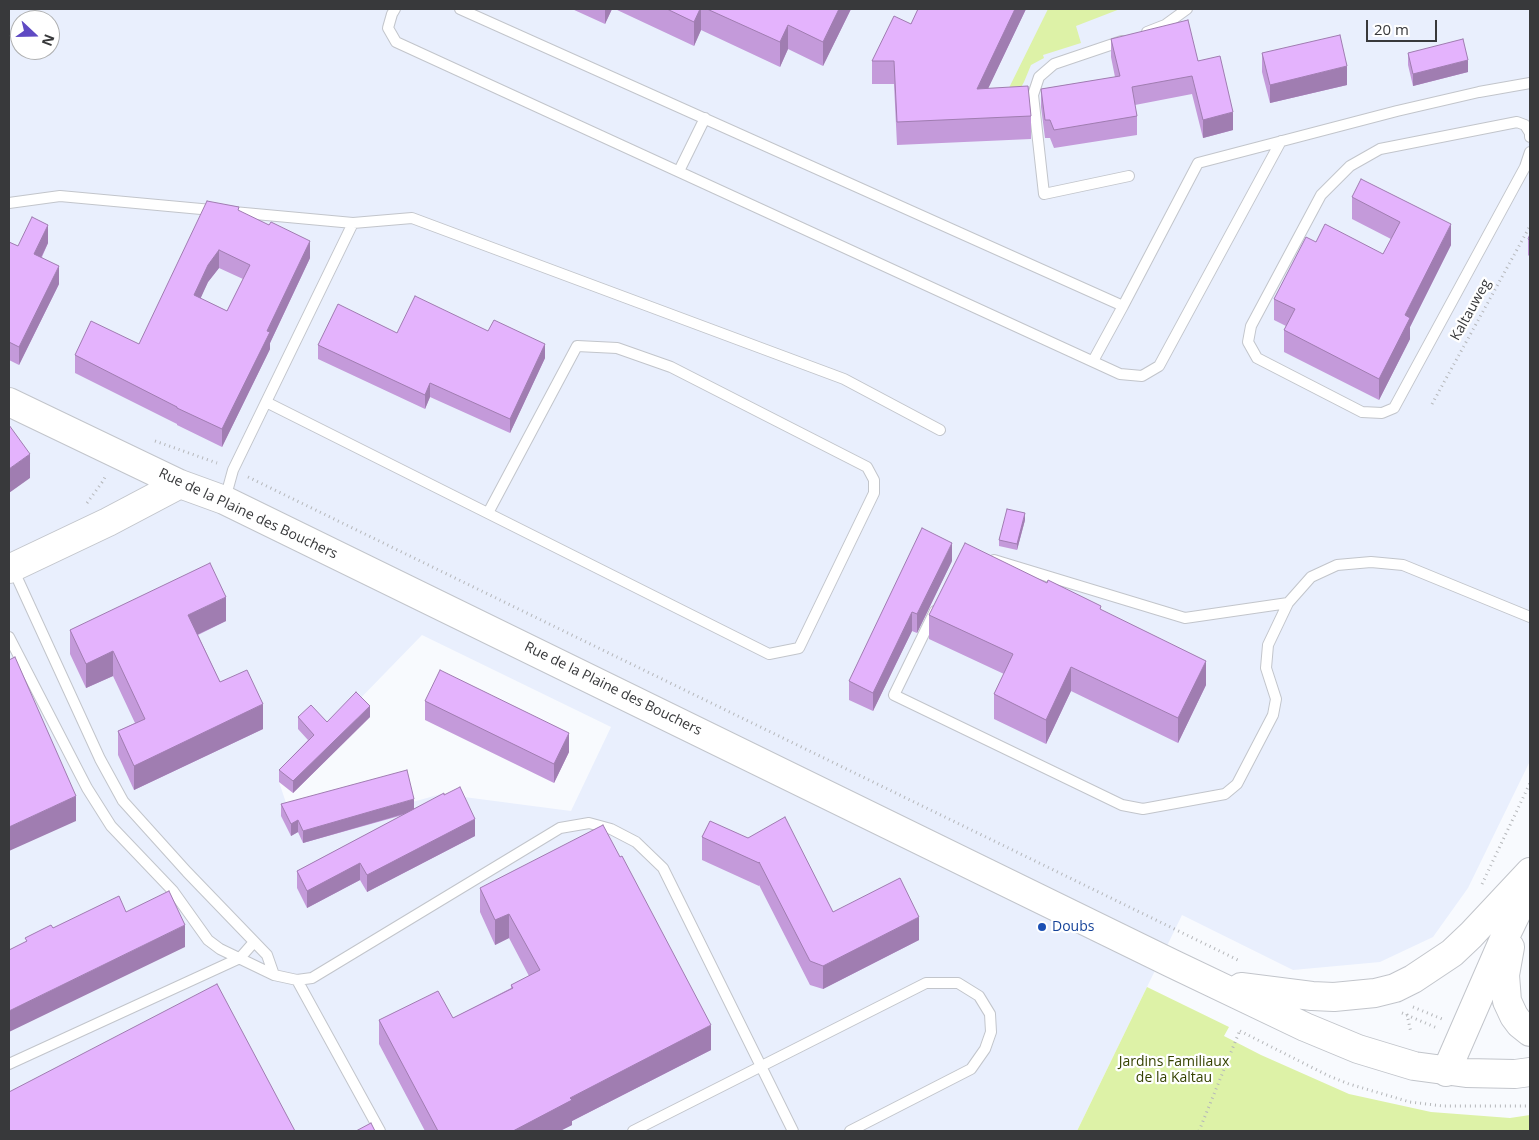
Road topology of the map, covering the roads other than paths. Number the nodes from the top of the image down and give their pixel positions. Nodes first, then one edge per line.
1 (395, 9) edge
2 (460, 9) edge
3 (1187, 9) edge
4 (1530, 83) edge
5 (705, 118) junction
6 (1530, 133) edge
7 (1530, 137) edge
8 (1281, 141) junction
9 (1530, 152) edge
10 (679, 171) junction
11 (1129, 176) dead end
12 (9, 203) edge
13 (353, 223) junction
14 (1122, 306) junction
15 (1093, 361) junction
16 (9, 402) edge
17 (266, 402) junction
18 (940, 430) dead end
19 (180, 484) junction
20 (224, 500) junction
21 (488, 513) junction
22 (983, 556) edge
23 (11, 568) edge
24 (940, 602) edge
25 (1288, 603) junction
26 (1530, 616) edge
27 (9, 637) edge
28 (1530, 872) edge
29 (1530, 885) edge
30 (1530, 891) edge
31 (254, 942) junction
32 (240, 958) junction
33 (274, 975) junction
34 (297, 980) junction
35 (1214, 983) junction
36 (1530, 1032) edge
37 (9, 1064) edge
38 (761, 1067) junction
39 (1446, 1072) junction
40 (1530, 1072) edge
41 (380, 1131) edge
42 (633, 1131) edge
43 (793, 1131) edge
44 (850, 1131) edge

1 - 10 lane
2 - 5 lane
3 - 11 lane
4 - 8 lane
5 - 10 lane
5 - 14 lane
6 - 7 lane
6 - 9 lane
8 - 14 lane
8 - 15 lane
10 - 15 lane
12 - 13 lane
13 - 17 lane
13 - 18 lane
14 - 15 lane
16 - 19 street, Rue de la Plaine des Bouchers
17 - 20 lane
17 - 21 lane
19 - 20 street, Rue de la Plaine des Bouchers
19 - 23 street
20 - 35 street, Rue de la Plaine des Bouchers
21 - 21 lane
22 - 25 lane
23 - 31 lane
24 - 25 lane
25 - 26 lane
27 - 32 lane
28 - 35 street, Rue de la Plaine des Bouchers
29 - 39 street
30 - 36 street
31 - 32 lane
31 - 33 lane
32 - 33 lane
32 - 37 lane
33 - 34 lane
34 - 38 lane
34 - 41 lane
35 - 39 street, Rue de la Plaine des Bouchers
38 - 42 lane
38 - 43 lane
38 - 44 lane
39 - 40 street, Rue de la Plaine des Bouchers

